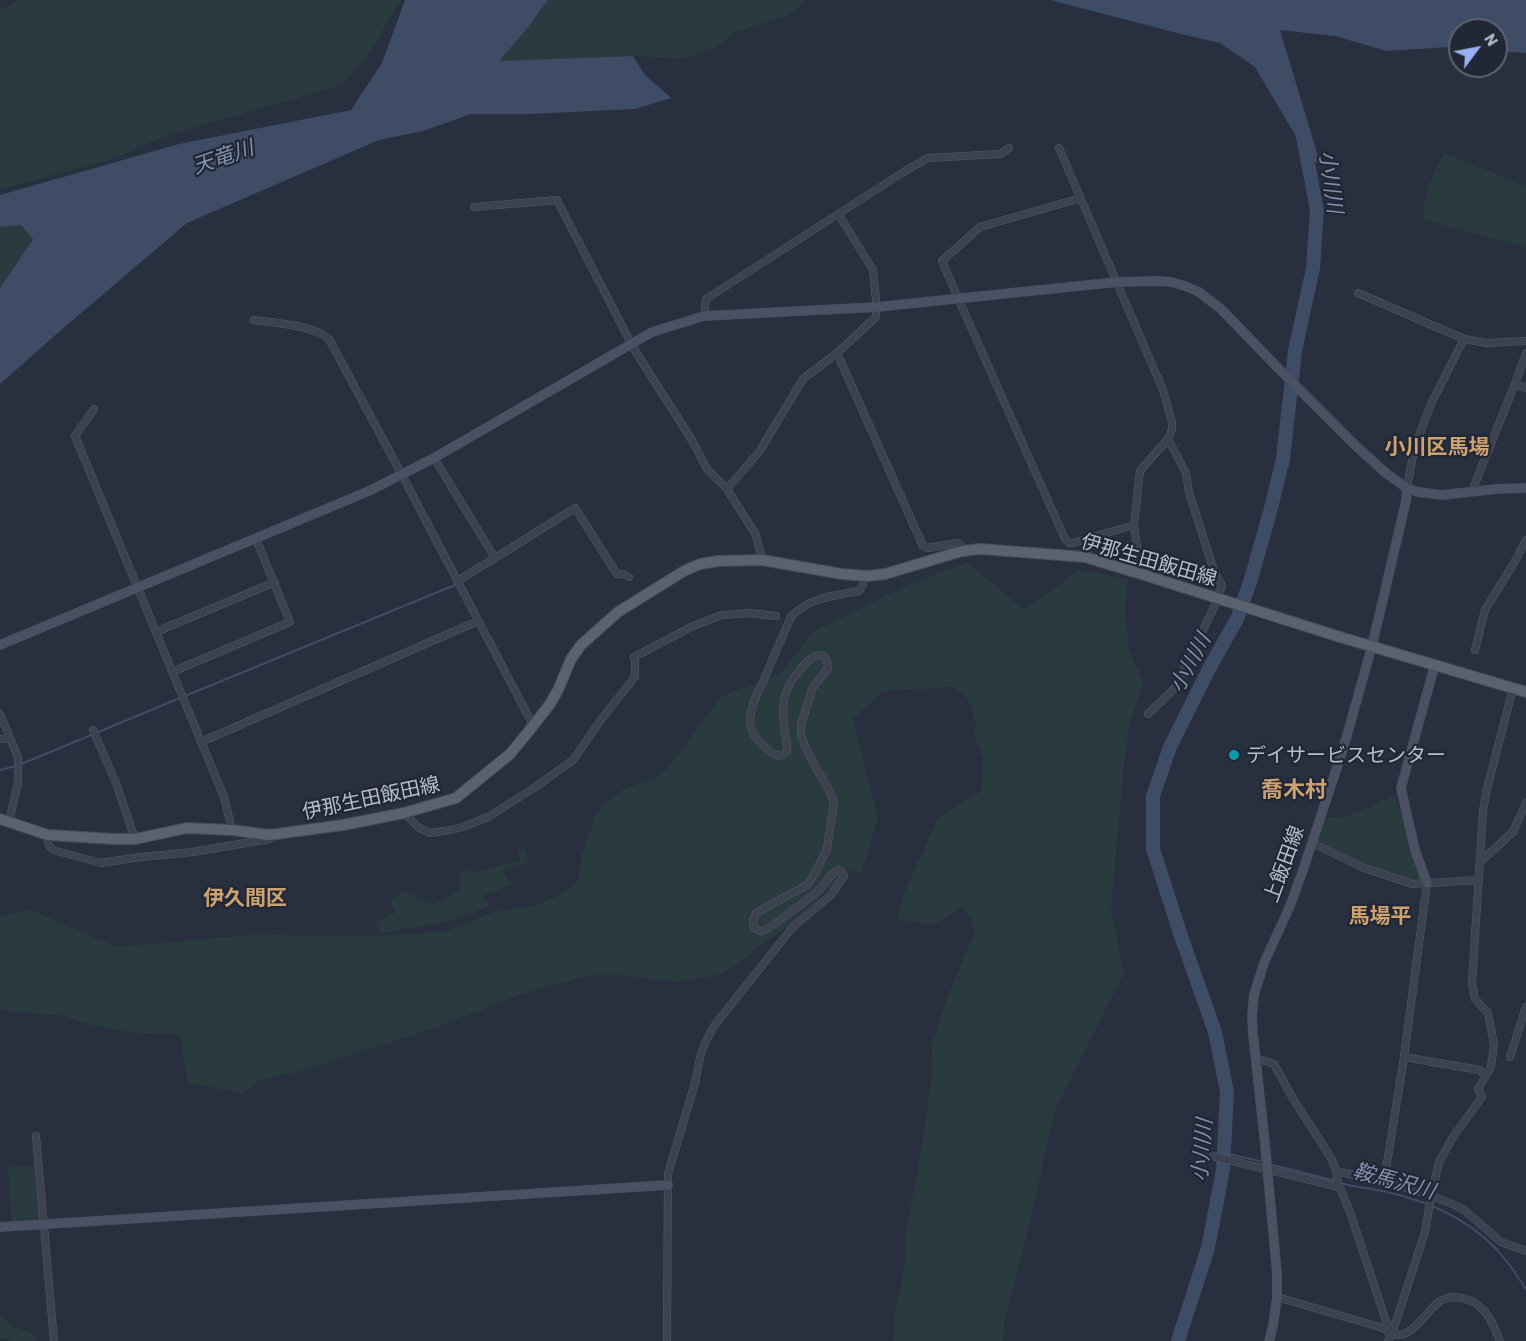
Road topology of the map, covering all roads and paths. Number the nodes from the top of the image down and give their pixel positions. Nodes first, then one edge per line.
1 (1009, 148) dead end
2 (1059, 148) dead end
3 (1081, 198) junction
4 (474, 207) dead end
5 (838, 215) junction
6 (1117, 282) junction
7 (1358, 293) dead end
8 (958, 298) junction
9 (877, 307) junction
10 (704, 316) junction
11 (254, 320) dead end
12 (1464, 339) junction
13 (1526, 341) edge
14 (632, 344) junction
15 (837, 353) junction
16 (1526, 353) edge
17 (1515, 384) junction
18 (1526, 388) edge
19 (94, 409) dead end
20 (1168, 439) junction
21 (434, 458) junction
22 (402, 475) junction
23 (1407, 488) junction
24 (1526, 488) edge
25 (727, 489) junction
26 (1472, 491) junction
27 (1134, 525) junction
28 (256, 539) junction
29 (1526, 540) edge
30 (963, 551) junction
31 (495, 558) junction
32 (762, 560) junction
33 (1142, 573) junction
34 (628, 577) dead end
35 (457, 581) junction
36 (275, 582) junction
37 (863, 584) dead end
38 (138, 587) junction
39 (1218, 600) junction
40 (776, 616) dead end
41 (478, 621) junction
42 (156, 632) junction
43 (0, 645) edge
44 (1372, 646) junction
45 (1475, 650) dead end
46 (1435, 664) junction
47 (172, 672) junction
48 (1513, 688) junction
49 (1526, 692) edge
50 (0, 714) edge
51 (1148, 714) dead end
52 (533, 725) junction
53 (94, 732) dead end
54 (10, 738) junction
55 (0, 739) edge
56 (201, 742) junction
57 (1526, 803) edge
58 (404, 813) junction
59 (5, 820) edge
60 (232, 830) junction
61 (277, 834) junction
62 (48, 835) junction
63 (135, 839) junction
64 (1312, 843) junction
65 (1480, 862) junction
66 (1479, 880) junction
67 (1427, 884) junction
68 (1526, 1007) edge
69 (1404, 1057) junction
70 (1510, 1057) dead end
71 (1256, 1058) junction
72 (1485, 1077) junction
73 (36, 1136) dead end
74 (1205, 1154) dead end
75 (1267, 1168) junction
76 (1336, 1171) junction
77 (1384, 1182) junction
78 (668, 1185) junction
79 (1339, 1187) junction
80 (1431, 1197) junction
81 (44, 1224) junction
82 (0, 1227) edge
83 (1526, 1251) edge
84 (1277, 1297) junction
85 (1390, 1339) edge
86 (54, 1341) edge
87 (667, 1341) edge
88 (1269, 1341) edge
89 (1500, 1341) edge

1 - 5 street
2 - 3 street
3 - 6 street
3 - 8 street
4 - 14 street
5 - 9 street
5 - 10 street
6 - 8 street
6 - 20 street
6 - 23 street
7 - 12 street
8 - 9 street
8 - 27 street
9 - 10 street
9 - 15 street
10 - 14 street
11 - 22 street
12 - 13 street
12 - 23 street
14 - 21 street
14 - 25 street
15 - 25 street
15 - 30 street
16 - 17 street
17 - 18 street
17 - 26 street
19 - 38 street
20 - 27 street
20 - 39 street
21 - 22 street
21 - 31 street
22 - 28 street
22 - 35 street
23 - 26 street
23 - 44 street, 上飯田線
24 - 26 street
25 - 32 street
27 - 33 street
28 - 36 street
28 - 38 street
29 - 45 street
30 - 32 main road, 伊那生田飯田線
30 - 33 main road, 伊那生田飯田線
31 - 34 street
31 - 35 street
32 - 52 main road, 伊那生田飯田線
33 - 39 main road, 伊那生田飯田線
35 - 41 street
36 - 42 street
36 - 47 street
37 - 78 street
38 - 42 street
38 - 43 street
39 - 44 main road, 伊那生田飯田線
39 - 51 street
40 - 58 street
41 - 52 street
41 - 56 street
42 - 47 street
44 - 46 main road, 伊那生田飯田線
44 - 64 street, 上飯田線
46 - 48 main road, 伊那生田飯田線
46 - 67 street
47 - 56 street
48 - 49 main road, 伊那生田飯田線
48 - 65 street
50 - 54 street
52 - 58 main road, 伊那生田飯田線
53 - 63 street
54 - 55 street
54 - 59 street
56 - 60 street
57 - 65 street
58 - 61 main road, 伊那生田飯田線
59 - 62 main road, 伊那生田飯田線
60 - 61 main road, 伊那生田飯田線
60 - 63 main road, 伊那生田飯田線
61 - 62 street
62 - 63 main road, 伊那生田飯田線
64 - 67 street
64 - 71 street, 上飯田線
65 - 66 street
66 - 67 street
66 - 72 street
67 - 69 street
68 - 70 street
69 - 72 street
69 - 77 street
71 - 75 street, 上飯田線
71 - 76 street
72 - 80 street
73 - 81 street
74 - 75 street
75 - 79 street
75 - 84 street, 上飯田線
76 - 77 street
76 - 79 street
77 - 80 street
78 - 81 street
78 - 87 street
79 - 85 street
80 - 83 street
80 - 85 street
81 - 82 street
81 - 86 street
84 - 85 street
84 - 88 street, 上飯田線
85 - 89 street

